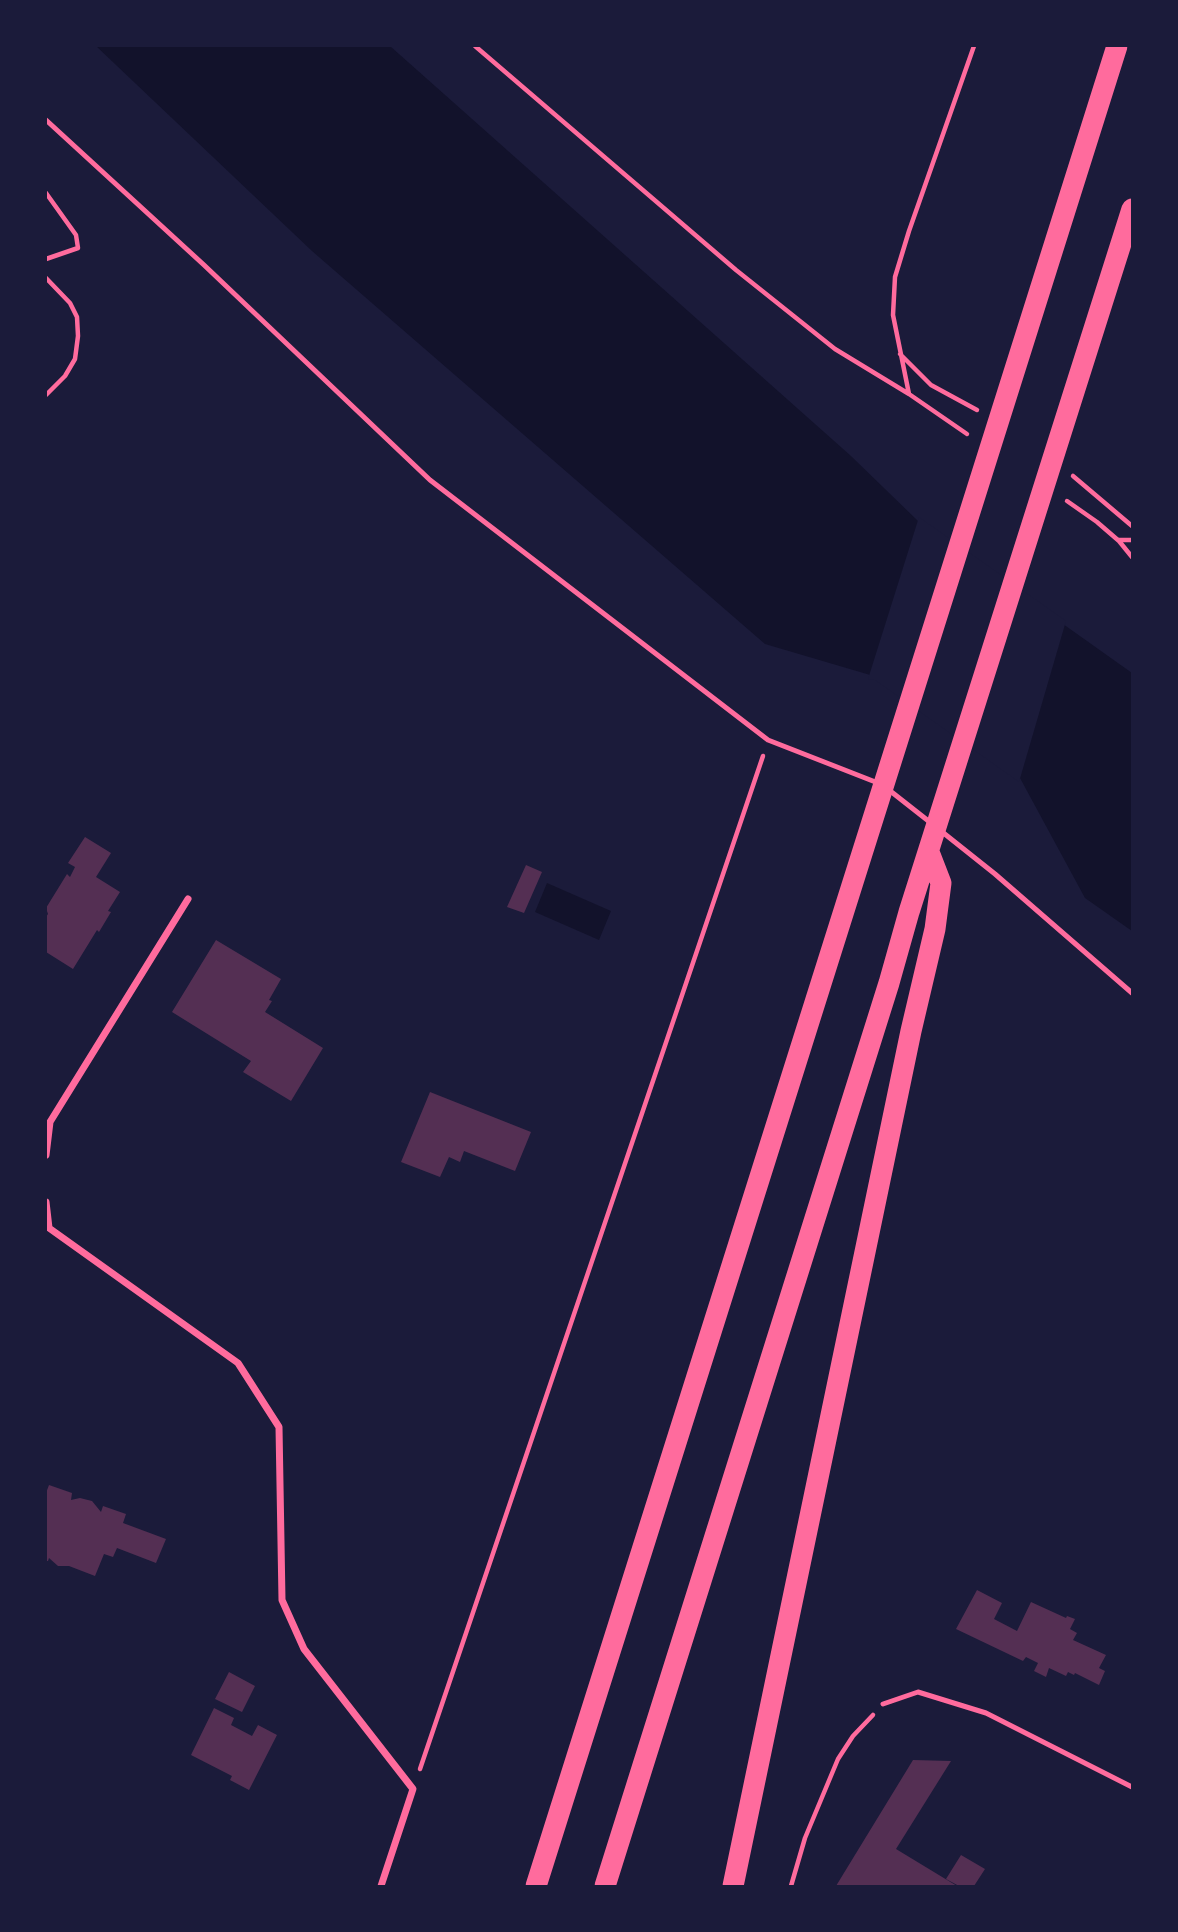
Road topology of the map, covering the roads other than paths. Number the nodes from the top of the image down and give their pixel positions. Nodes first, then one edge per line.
1 (1117, 46) edge
2 (46, 120) edge
3 (1132, 209) edge
4 (929, 852) junction
5 (188, 899) dead end
6 (1132, 993) edge
7 (46, 1155) edge
8 (46, 1202) edge
9 (883, 1704) road end
10 (1132, 1787) edge
11 (381, 1886) edge
12 (536, 1886) edge
13 (605, 1886) edge
14 (733, 1886) edge

1 - 12 highway
2 - 6 lane
3 - 4 highway
4 - 13 highway
4 - 14 highway
5 - 7 street
8 - 11 street
9 - 10 lane

